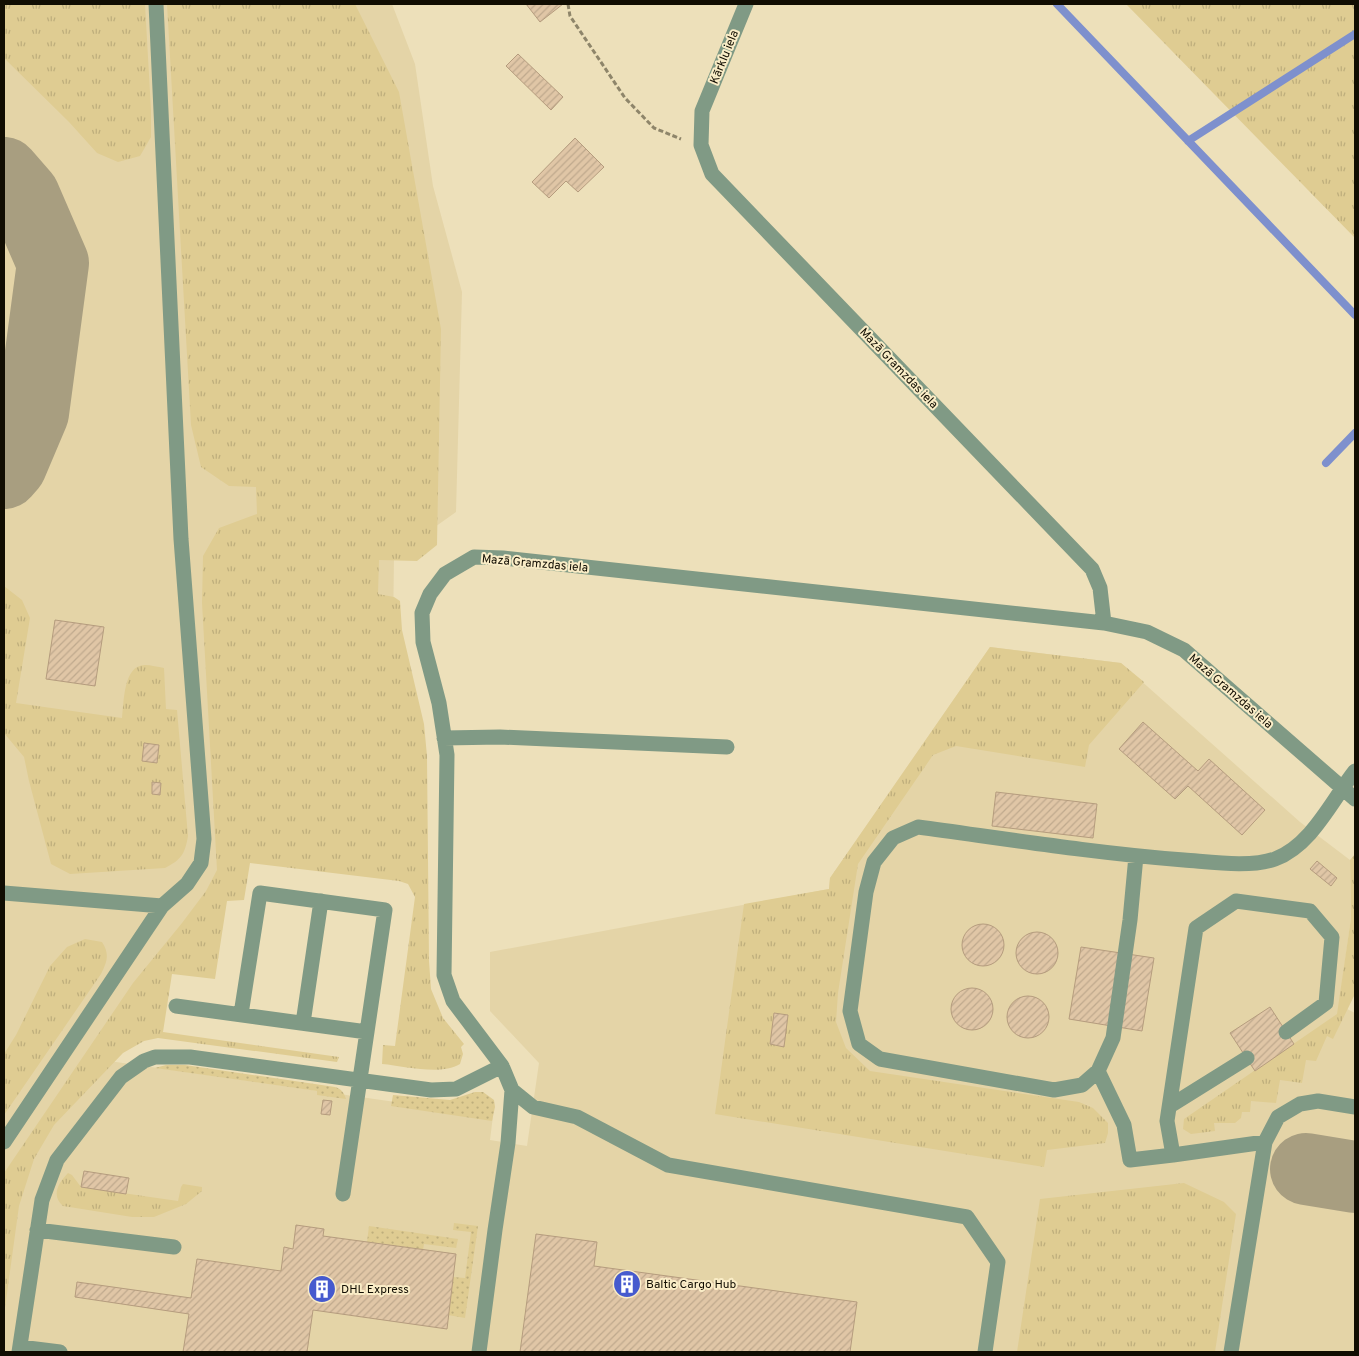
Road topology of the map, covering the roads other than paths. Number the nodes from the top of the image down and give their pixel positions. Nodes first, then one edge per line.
1 (156, 4) edge
2 (746, 4) edge
3 (702, 111) joint
4 (1104, 623) junction
5 (444, 738) junction
6 (727, 747) dead end
7 (1355, 771) edge
8 (1343, 787) junction
9 (1355, 799) edge
10 (1136, 856) junction
11 (4, 893) edge
12 (321, 901) junction
13 (162, 906) junction
14 (176, 1006) dead end
15 (241, 1014) junction
16 (303, 1023) junction
17 (367, 1032) junction
18 (1286, 1032) dead end
19 (1247, 1058) dead end
20 (502, 1066) junction
21 (1098, 1071) junction
22 (360, 1080) junction
23 (512, 1090) junction
24 (1170, 1106) junction
25 (1355, 1106) edge
26 (4, 1142) edge
27 (1265, 1142) junction
28 (1173, 1156) junction
29 (343, 1194) dead end
30 (37, 1230) junction
31 (174, 1248) dead end
32 (19, 1350) edge
33 (60, 1352) edge
34 (479, 1352) edge
35 (985, 1352) edge
36 (1231, 1352) edge

1 - 13 street
2 - 3 street, Kārklu iela
3 - 4 street, Mazā Gramzdas iela
4 - 5 street, Mazā Gramzdas iela
4 - 8 street, Mazā Gramzdas iela
5 - 6 street
5 - 20 street
7 - 8 street
8 - 9 street, Mazā Gramzdas iela
8 - 10 street
10 - 21 street
10 - 21 street
11 - 13 street
12 - 15 street
12 - 16 street
12 - 17 street
13 - 26 street
14 - 15 street
15 - 16 street
16 - 17 street
17 - 22 street
18 - 24 street
19 - 24 street
20 - 22 street
20 - 23 street
21 - 28 street
22 - 29 street
22 - 30 street
23 - 34 street
23 - 35 street
24 - 28 street
25 - 27 street
27 - 28 street
27 - 36 street
30 - 31 street
30 - 32 street
32 - 33 street

